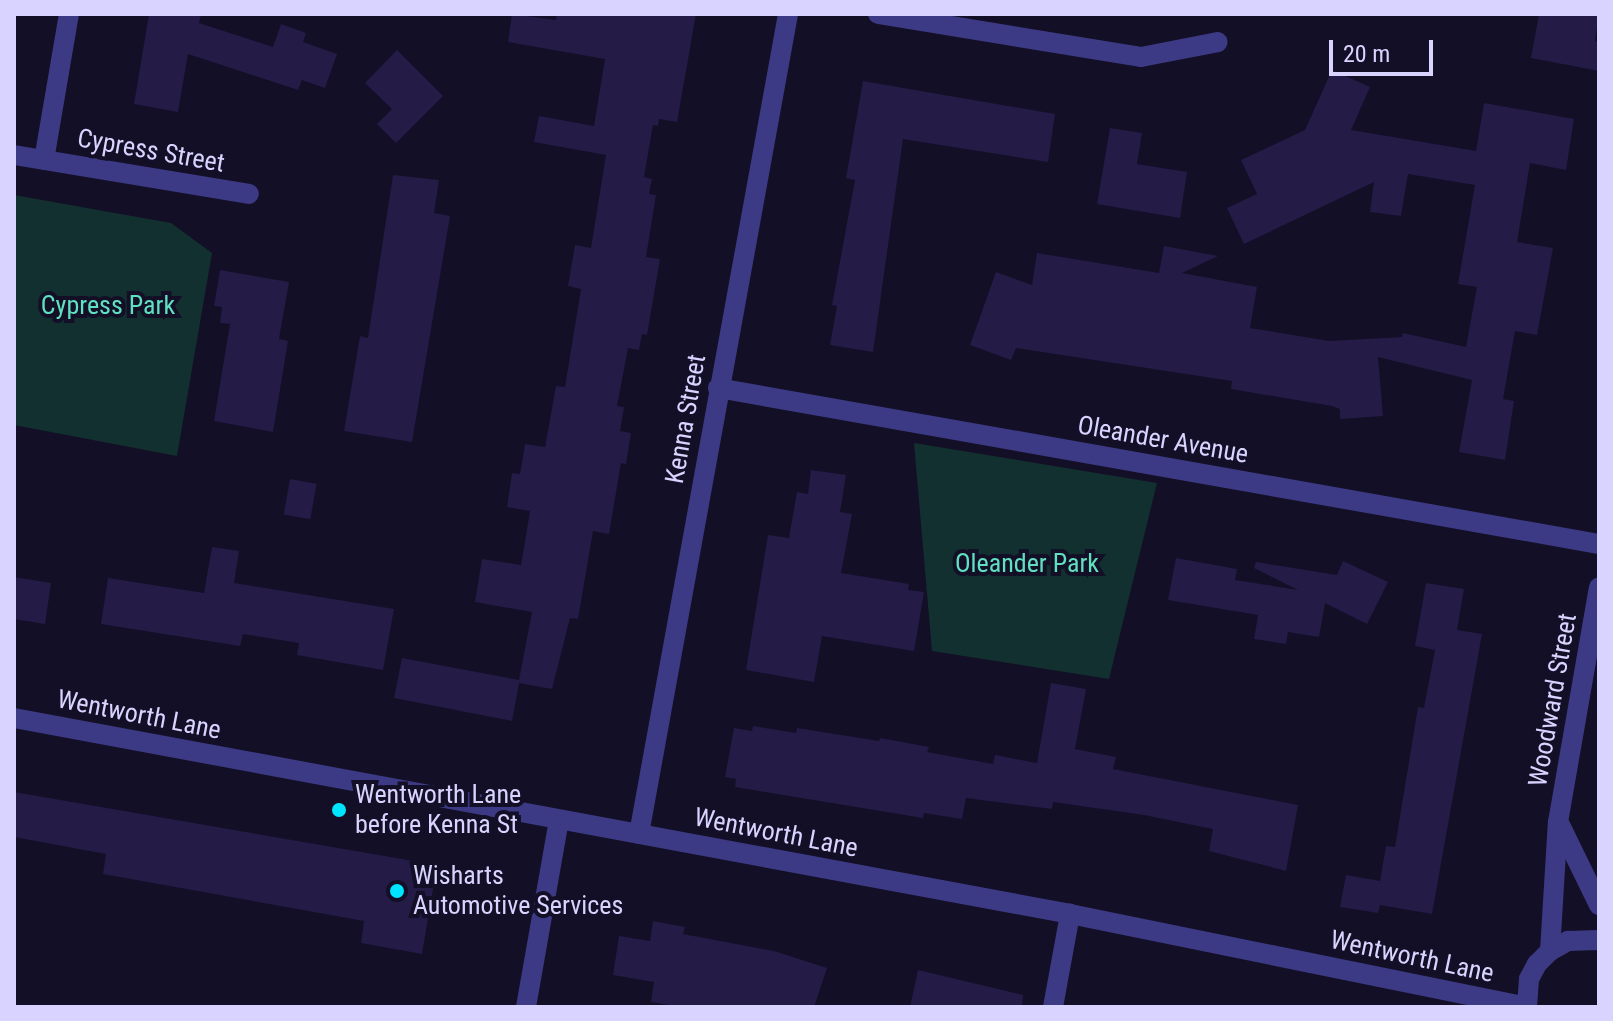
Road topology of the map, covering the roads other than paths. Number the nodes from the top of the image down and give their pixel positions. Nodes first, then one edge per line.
1 (69, 14) edge
2 (788, 14) edge
3 (878, 14) edge
4 (1218, 42) dead end
5 (14, 155) edge
6 (44, 160) junction
7 (249, 194) dead end
8 (718, 388) junction
9 (1599, 544) edge
10 (1599, 588) edge
11 (14, 718) edge
12 (559, 820) junction
13 (1558, 822) junction
14 (639, 834) junction
15 (1599, 905) edge
16 (1070, 914) junction
17 (1599, 940) edge
18 (1550, 951) junction
19 (526, 1007) edge
20 (1053, 1007) edge
21 (1526, 1007) edge

1 - 6 street, Cypress Street
2 - 8 street, Kenna Street
3 - 4 street
5 - 6 street, Cypress Street
6 - 7 street, Cypress Street
8 - 9 street, Oleander Avenue
8 - 14 street, Kenna Street
10 - 13 street, Woodward Street
11 - 12 street, Wentworth Lane
12 - 14 street, Wentworth Lane
12 - 19 street
13 - 15 street, Woodward Street
13 - 18 street, Woodward Street
14 - 16 street, Wentworth Lane
16 - 20 street
16 - 21 street, Wentworth Lane
17 - 18 street
18 - 21 street

